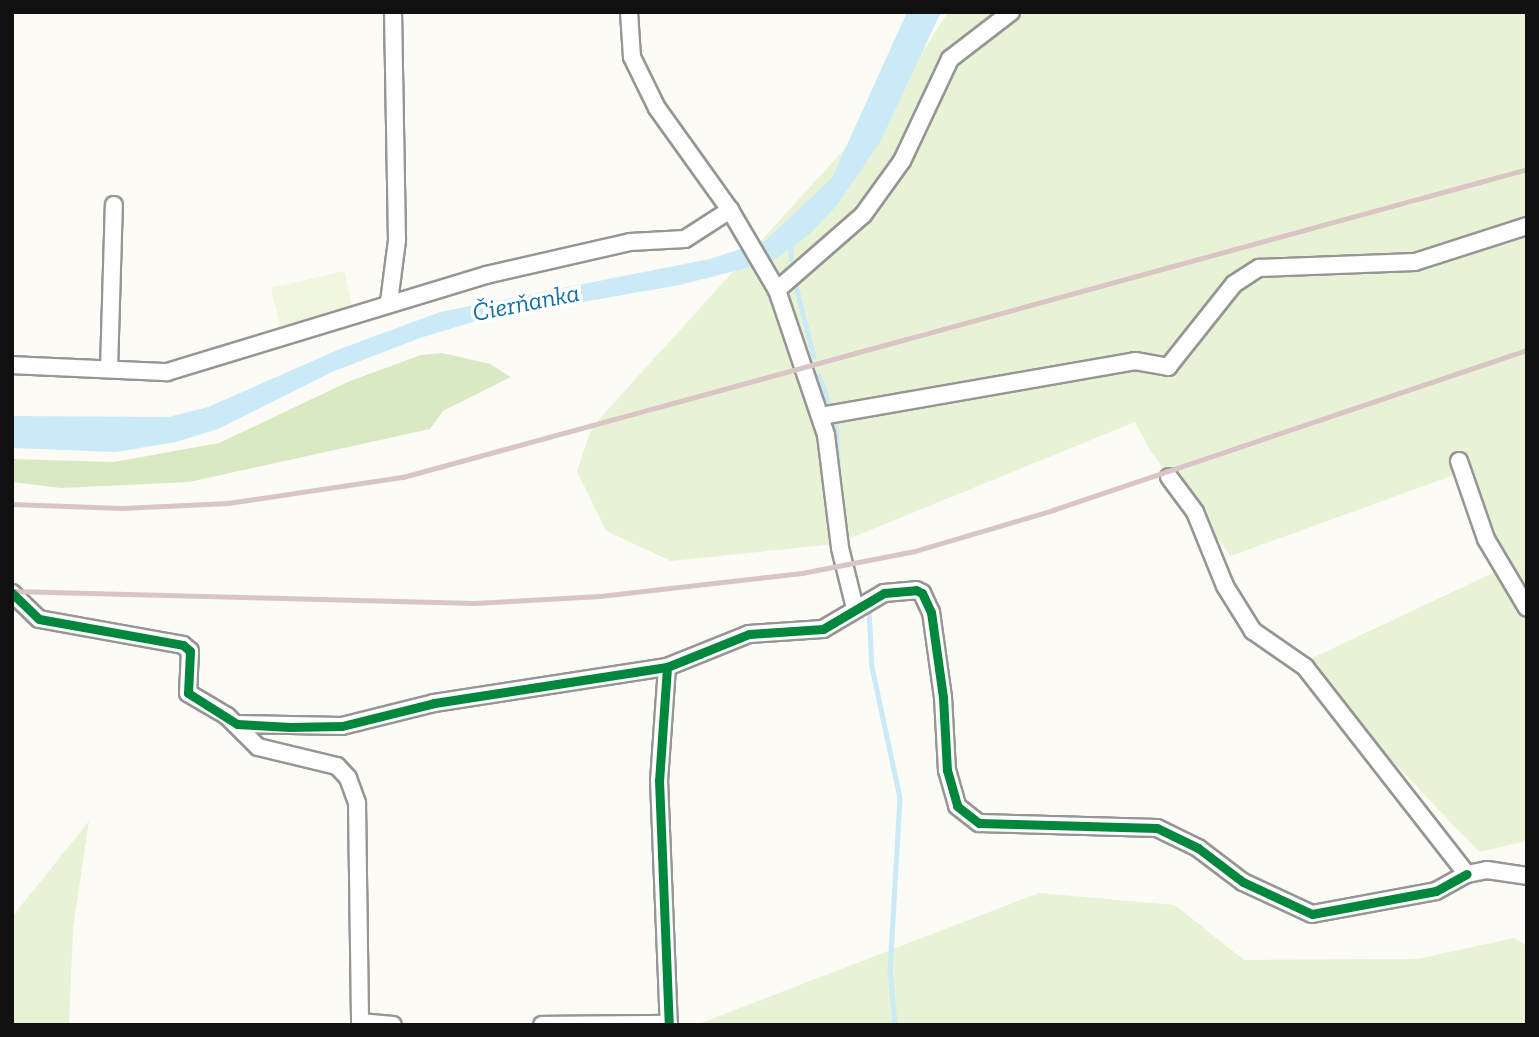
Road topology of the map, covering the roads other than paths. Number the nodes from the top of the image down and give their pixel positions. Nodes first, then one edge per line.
1 (393, 12) edge
2 (629, 12) edge
3 (1011, 12) edge
4 (114, 205) dead end
5 (733, 214) junction
6 (1527, 226) edge
7 (777, 290) junction
8 (389, 302) junction
9 (12, 365) edge
10 (108, 369) junction
11 (821, 416) junction
12 (1459, 461) dead end
13 (1170, 477) dead end
14 (12, 593) edge
15 (855, 608) junction
16 (1527, 608) edge
17 (667, 667) junction
18 (237, 724) junction
19 (1467, 874) junction
20 (1527, 876) edge
21 (669, 1024) edge
22 (393, 1025) edge
23 (542, 1025) edge

1 - 8 street
2 - 5 street
3 - 7 street
4 - 10 street
5 - 7 street
5 - 8 street
6 - 11 street
7 - 11 street
8 - 10 street
9 - 10 street
11 - 15 street
12 - 16 street
13 - 19 street
14 - 18 street
15 - 17 street
15 - 19 street
17 - 18 street
17 - 21 street
18 - 22 street
19 - 20 street
21 - 23 street

